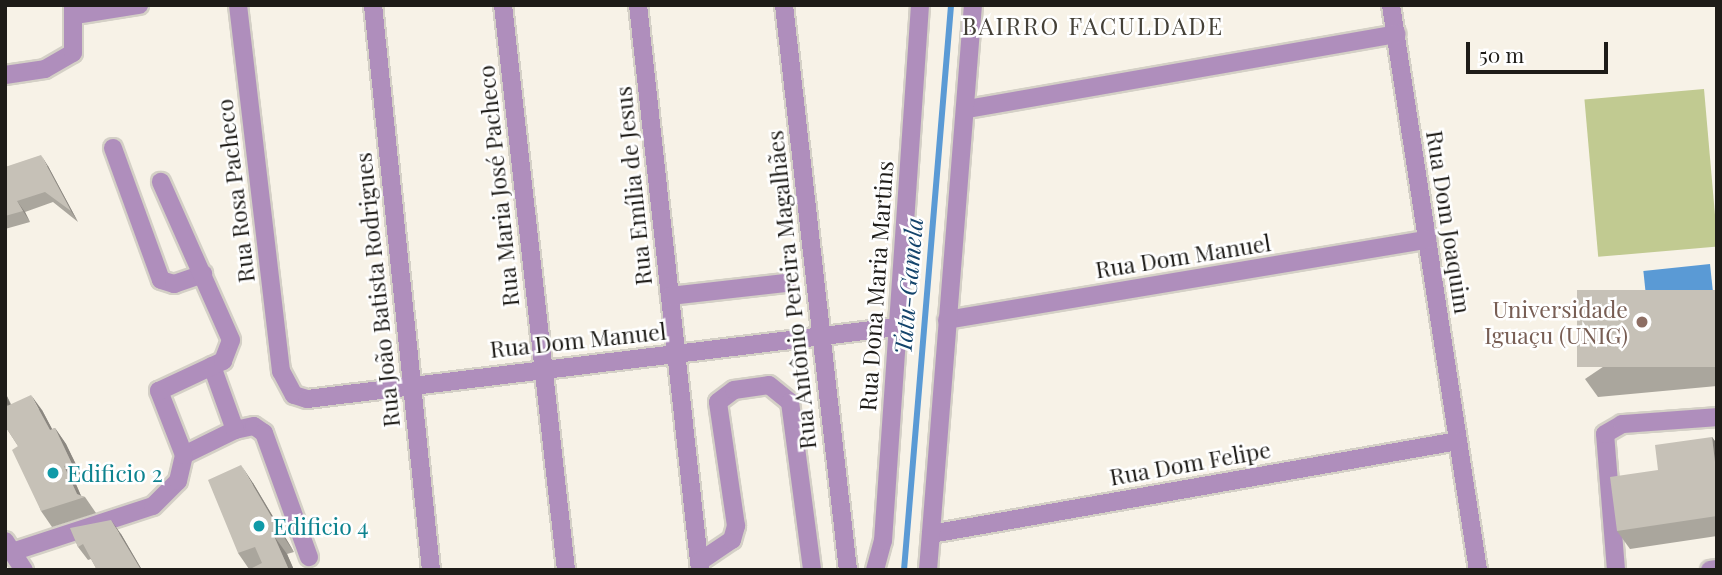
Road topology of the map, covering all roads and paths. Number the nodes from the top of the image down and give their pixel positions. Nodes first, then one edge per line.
1 (139, 5) edge
2 (238, 5) edge
3 (373, 5) edge
4 (502, 5) edge
5 (638, 5) edge
6 (784, 5) edge
7 (920, 5) edge
8 (973, 5) edge
9 (1391, 5) edge
10 (74, 10) edge
11 (1396, 34) junction
12 (5, 75) edge
13 (967, 109) junction
14 (113, 148) dead end
15 (161, 182) dead end
16 (1427, 240) junction
17 (203, 274) junction
18 (785, 283) dead end
19 (670, 296) junction
20 (947, 320) junction
21 (897, 327) junction
22 (819, 337) junction
23 (676, 353) junction
24 (212, 366) junction
25 (543, 369) junction
26 (281, 371) joint
27 (411, 383) junction
28 (1717, 417) edge
29 (235, 430) junction
30 (1458, 441) junction
31 (184, 455) junction
32 (931, 534) junction
33 (9, 546) edge
34 (309, 557) dead end
35 (700, 566) edge
36 (1717, 569) edge
37 (24, 570) edge
38 (431, 570) edge
39 (566, 570) edge
40 (812, 570) edge
41 (848, 570) edge
42 (875, 570) edge
43 (928, 570) edge
44 (1478, 570) edge
45 (1615, 570) edge
46 (1710, 570) edge

1 - 10 street
2 - 26 street, Rua Rosa Pacheco
3 - 27 street, Rua João Batista Rodrigues
4 - 25 street, Rua Maria José Pacheco
5 - 19 street, Rua Emília de Jesus
6 - 22 street, Rua Antônio Pereira Magalhães
7 - 21 street, Rua Dona Maria Martins
8 - 13 street
9 - 11 street, Rua Dom Joaquim
10 - 12 street
11 - 13 street
11 - 16 street, Rua Dom Joaquim
13 - 20 street
14 - 17 street
15 - 17 street
16 - 20 street, Rua Dom Manuel
16 - 30 street, Rua Dom Joaquim
17 - 24 street
18 - 19 street
19 - 23 street, Rua Emília de Jesus
20 - 32 street
21 - 22 street, Rua Dom Manuel
21 - 42 street, Rua Dona Maria Martins
22 - 23 street, Rua Dom Manuel
22 - 41 street, Rua Antônio Pereira Magalhães
23 - 25 street, Rua Dom Manuel
23 - 35 street, Rua Emília de Jesus
24 - 29 street
24 - 31 street
25 - 27 street, Rua Dom Manuel
25 - 39 street, Rua Maria José Pacheco
26 - 27 street, Rua Dom Manuel
27 - 38 street, Rua João Batista Rodrigues
28 - 45 street
29 - 31 street
29 - 34 street
30 - 32 street, Rua Dom Felipe
30 - 44 street, Rua Dom Joaquim
31 - 33 street
32 - 43 street
33 - 37 street
35 - 40 street
36 - 46 street

